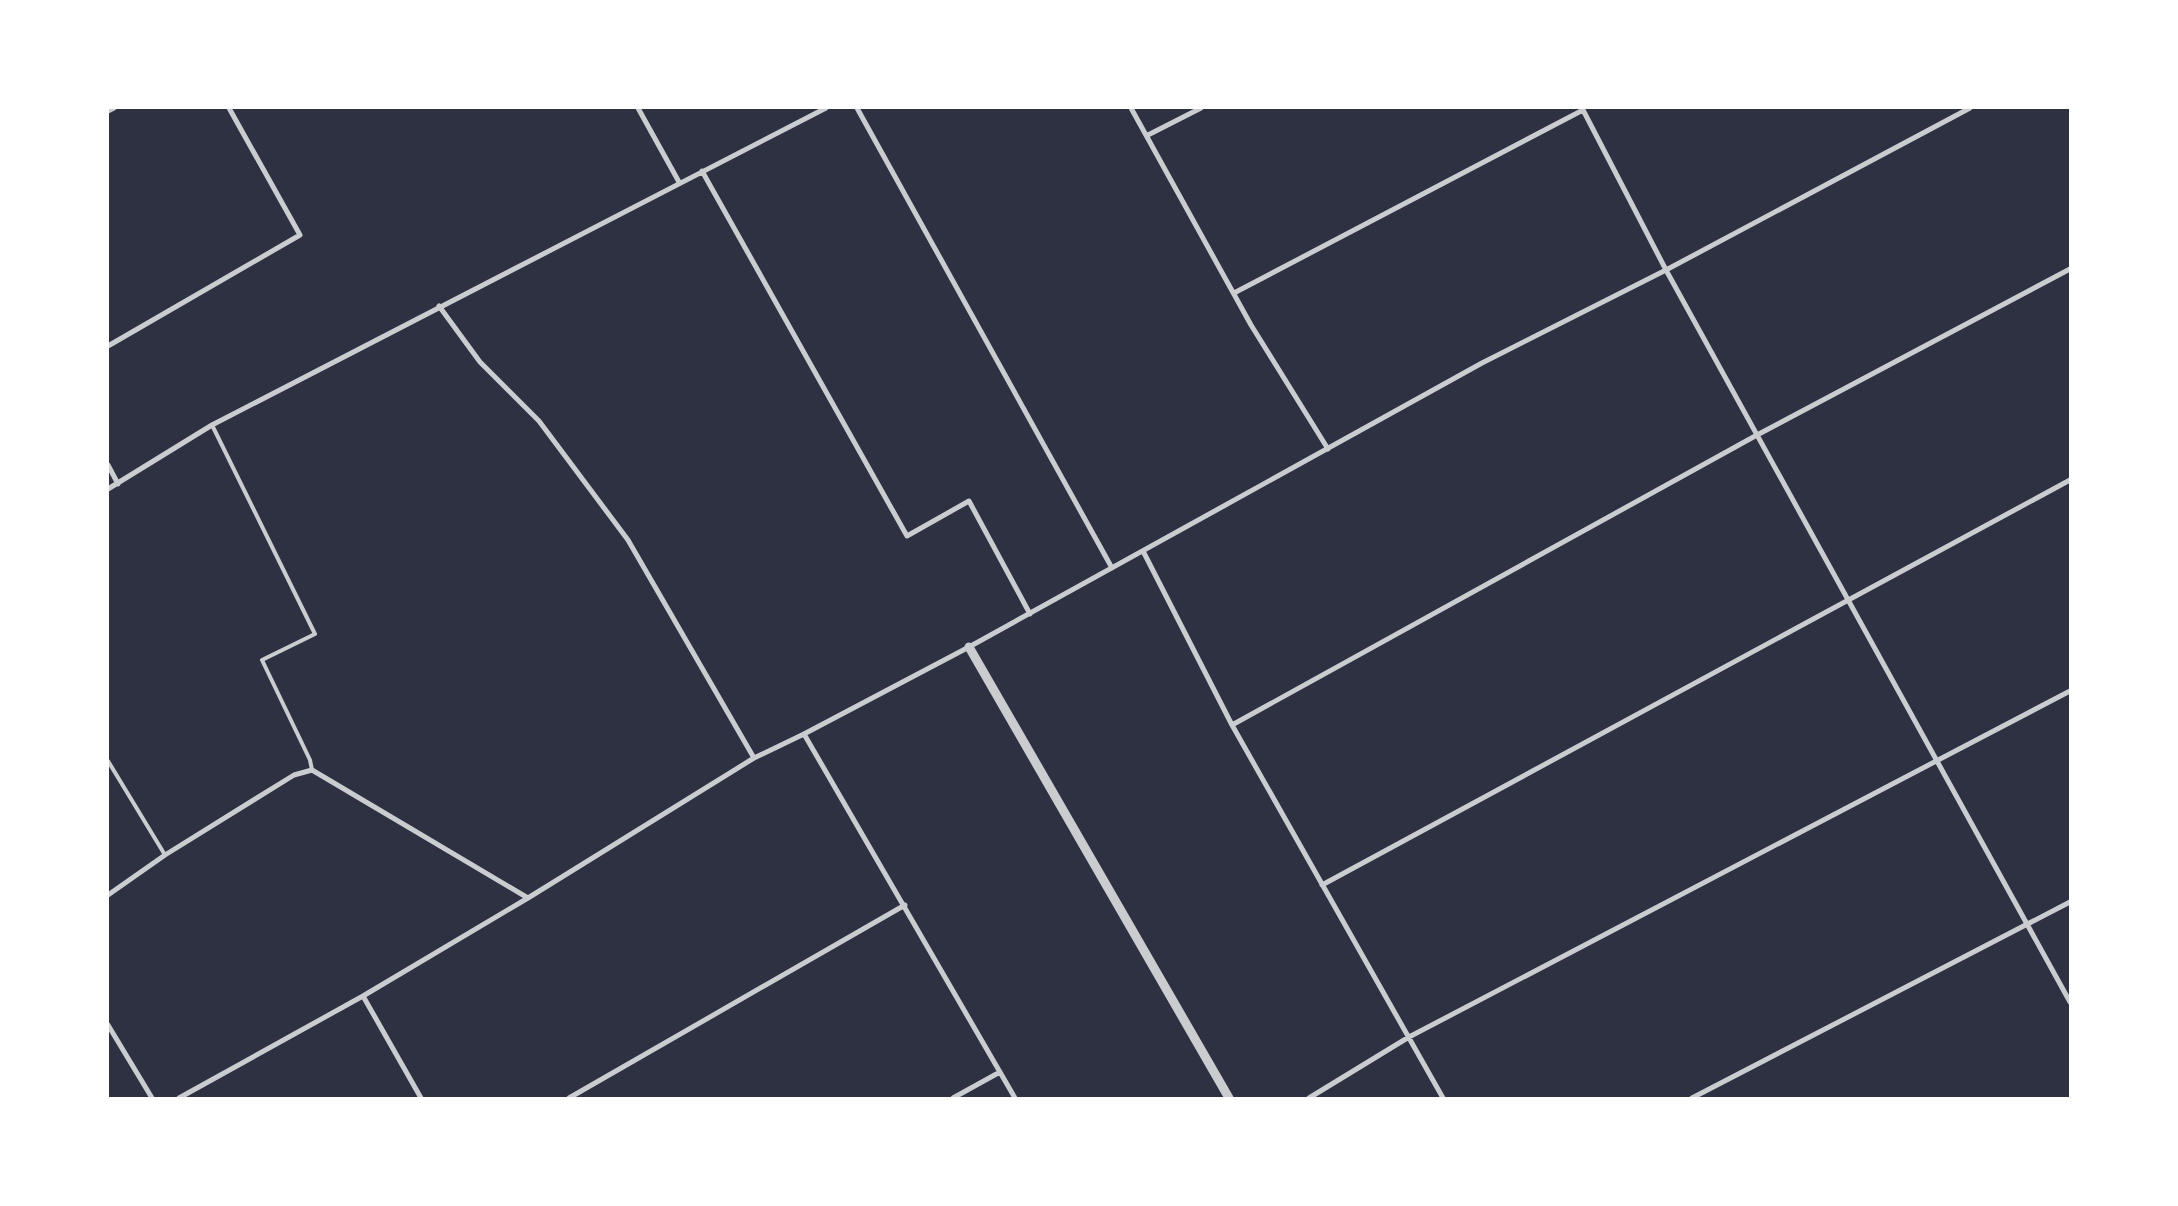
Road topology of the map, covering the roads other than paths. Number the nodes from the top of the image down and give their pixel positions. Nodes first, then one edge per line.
1 (114, 108) edge
2 (229, 108) edge
3 (638, 108) edge
4 (826, 108) edge
5 (857, 108) edge
6 (1131, 108) edge
7 (1201, 108) edge
8 (1970, 108) edge
9 (1583, 109) edge
10 (108, 111) edge
11 (1148, 135) junction
12 (702, 171) junction
13 (679, 182) junction
14 (2070, 269) edge
15 (1666, 270) junction
16 (1234, 294) junction
17 (439, 306) junction
18 (108, 346) edge
19 (212, 425) junction
20 (1757, 436) junction
21 (1328, 449) junction
22 (108, 466) edge
23 (2070, 480) edge
24 (118, 484) junction
25 (108, 489) edge
26 (1143, 551) junction
27 (1112, 568) junction
28 (1848, 600) junction
29 (1030, 614) junction
30 (969, 647) junction
31 (2070, 691) edge
32 (1232, 725) junction
33 (804, 734) junction
34 (754, 758) junction
35 (108, 761) edge
36 (1937, 761) junction
37 (312, 770) junction
38 (165, 855) junction
39 (1322, 884) junction
40 (108, 895) edge
41 (528, 898) junction
42 (2070, 902) edge
43 (905, 905) junction
44 (2028, 924) junction
45 (363, 996) junction
46 (2070, 1002) edge
47 (108, 1025) edge
48 (1409, 1037) junction
49 (1000, 1072) junction
50 (152, 1098) edge
51 (179, 1098) edge
52 (421, 1098) edge
53 (569, 1098) edge
54 (953, 1098) edge
55 (1015, 1098) edge
56 (1229, 1098) edge
57 (1309, 1098) edge
58 (1443, 1098) edge
59 (1692, 1098) edge

1 - 10 street
2 - 18 street
3 - 13 street
4 - 12 street
5 - 27 street
6 - 11 street
7 - 11 street
8 - 15 street
9 - 15 street
9 - 16 street
11 - 16 street
12 - 13 street
12 - 29 street
13 - 17 street
14 - 20 street
15 - 20 street
15 - 21 street
16 - 21 street
17 - 19 street
17 - 34 street
19 - 24 street
19 - 37 lane
20 - 28 street
20 - 32 street
21 - 26 street
22 - 24 street
23 - 28 street
24 - 25 street
26 - 27 street
26 - 32 street
27 - 29 street
28 - 36 street
28 - 39 street
29 - 30 street
30 - 33 street
30 - 56 street
31 - 36 street
32 - 39 street
33 - 34 street
33 - 43 street
34 - 41 street
35 - 38 lane
36 - 44 street
36 - 48 street
37 - 38 street
37 - 41 street
38 - 40 street
39 - 48 street
41 - 45 street
42 - 44 street
43 - 49 street
43 - 53 street
44 - 46 street
44 - 59 street
45 - 51 street
45 - 52 street
47 - 50 street
48 - 57 street
48 - 58 street
49 - 54 street
49 - 55 street

